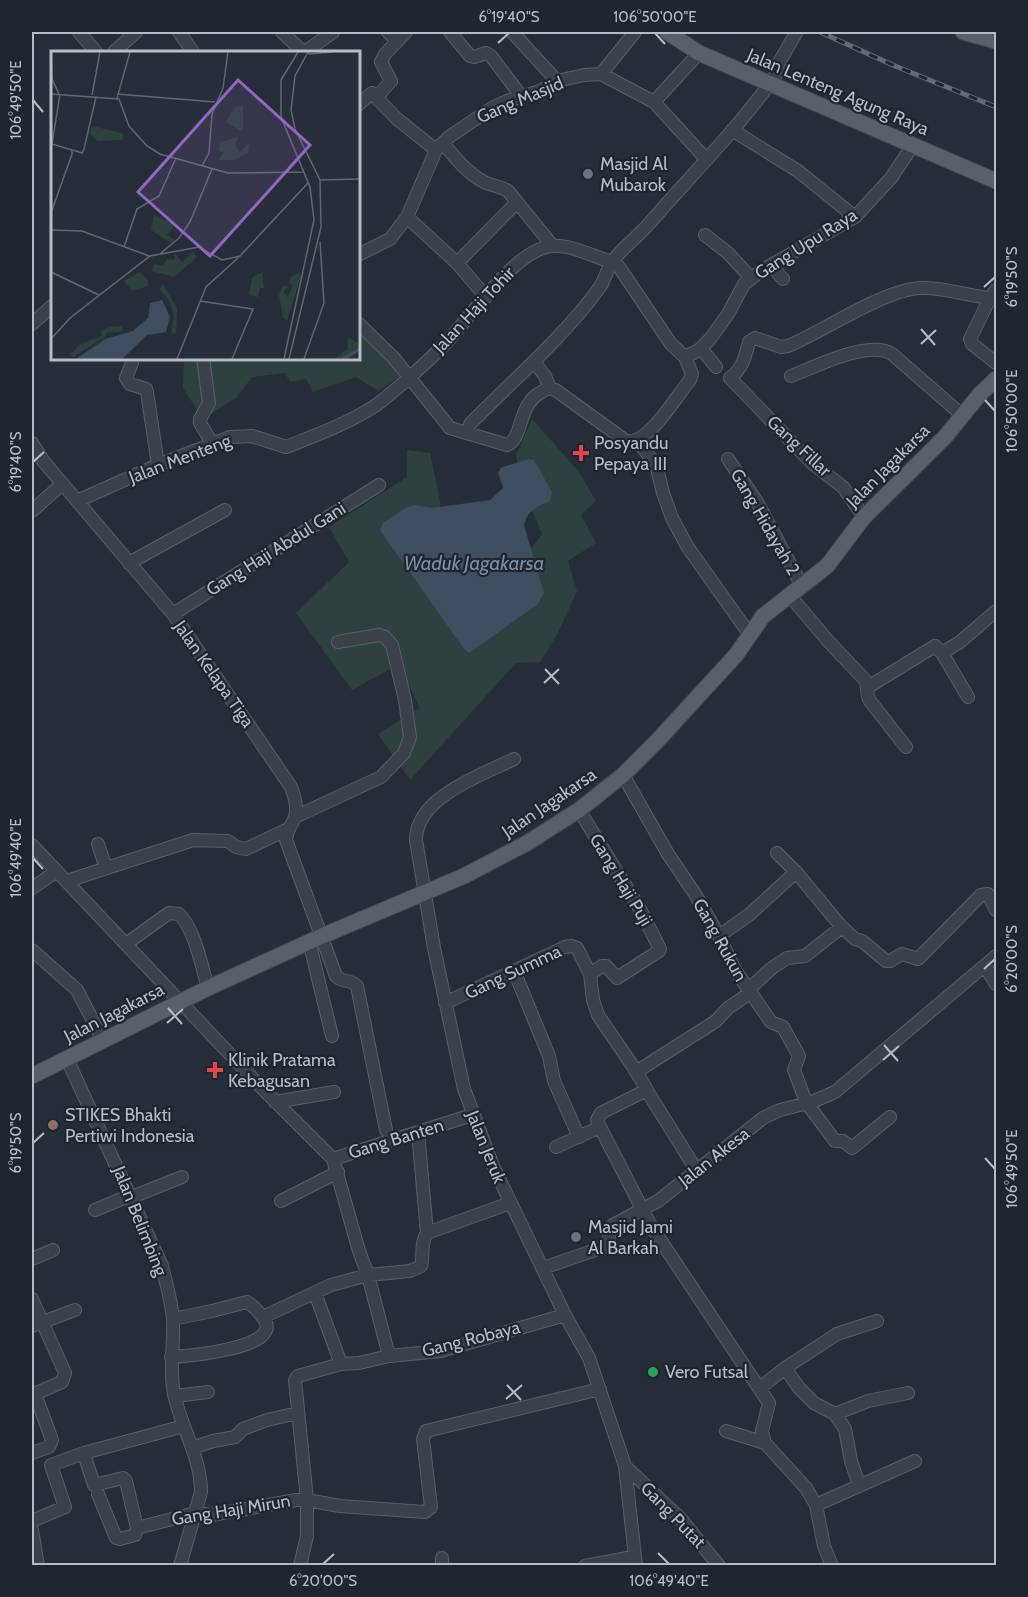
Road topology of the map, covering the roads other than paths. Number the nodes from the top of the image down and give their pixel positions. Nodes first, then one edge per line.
1 (79, 32) edge
2 (136, 32) edge
3 (179, 32) edge
4 (282, 32) edge
5 (333, 32) edge
6 (388, 32) edge
7 (406, 32) edge
8 (450, 32) edge
9 (512, 32) edge
10 (635, 32) edge
11 (667, 32) edge
12 (963, 32) edge
13 (796, 33) edge
14 (524, 37) edge
15 (398, 41) junction
16 (996, 41) edge
17 (95, 51) edge
18 (115, 51) edge
19 (192, 51) edge
20 (303, 51) edge
21 (305, 51) edge
22 (699, 53) junction
23 (601, 74) junction
24 (557, 81) junction
25 (770, 84) junction
26 (377, 97) junction
27 (522, 97) junction
28 (654, 102) junction
29 (360, 103) edge
30 (732, 130) junction
31 (913, 145) junction
32 (440, 147) junction
33 (706, 159) junction
34 (996, 181) edge
35 (517, 202) junction
36 (855, 217) junction
37 (407, 218) junction
38 (705, 236) dead end
39 (552, 245) junction
40 (360, 253) edge
41 (612, 262) junction
42 (457, 263) junction
43 (771, 265) junction
44 (751, 278) junction
45 (783, 279) dead end
46 (993, 294) edge
47 (486, 297) junction
48 (51, 307) edge
49 (32, 324) edge
50 (360, 325) edge
51 (701, 348) junction
52 (685, 357) junction
53 (131, 360) edge
54 (203, 360) edge
55 (534, 362) junction
56 (996, 363) edge
57 (716, 368) dead end
58 (791, 376) dead end
59 (410, 377) junction
60 (996, 379) edge
61 (549, 388) junction
62 (962, 415) junction
63 (470, 424) dead end
64 (635, 441) junction
65 (32, 443) edge
66 (212, 443) junction
67 (728, 459) dead end
68 (158, 465) junction
69 (63, 484) junction
70 (379, 485) dead end
71 (77, 501) junction
72 (225, 510) dead end
73 (32, 511) edge
74 (864, 518) junction
75 (129, 563) junction
76 (796, 591) junction
77 (996, 611) edge
78 (173, 614) junction
79 (750, 635) junction
80 (338, 642) dead end
81 (942, 653) junction
82 (868, 687) junction
83 (968, 696) dead end
84 (906, 747) dead end
85 (514, 759) dead end
86 (623, 775) junction
87 (579, 810) junction
88 (295, 817) junction
89 (286, 830) junction
90 (98, 844) dead end
91 (32, 845) edge
92 (777, 853) dead end
93 (106, 868) junction
94 (57, 871) junction
95 (796, 872) junction
96 (67, 881) junction
97 (996, 887) edge
98 (32, 888) edge
99 (425, 893) junction
100 (984, 893) junction
101 (996, 910) edge
102 (840, 925) junction
103 (719, 936) junction
104 (315, 939) junction
105 (126, 944) junction
106 (32, 950) edge
107 (996, 956) edge
108 (985, 966) junction
109 (514, 971) junction
110 (590, 974) junction
111 (996, 984) edge
112 (208, 988) junction
113 (749, 992) junction
114 (179, 1003) junction
115 (445, 1003) junction
116 (332, 1036) dead end
117 (104, 1040) junction
118 (67, 1059) junction
119 (636, 1072) junction
120 (32, 1076) edge
121 (334, 1092) dead end
122 (649, 1094) dead end
123 (275, 1102) junction
124 (806, 1102) junction
125 (472, 1115) junction
126 (890, 1117) dead end
127 (600, 1127) junction
128 (386, 1130) dead end
129 (418, 1132) junction
130 (579, 1137) junction
131 (556, 1147) dead end
132 (333, 1159) junction
133 (697, 1171) junction
134 (338, 1172) junction
135 (182, 1177) dead end
136 (131, 1196) junction
137 (281, 1201) dead end
138 (510, 1203) junction
139 (95, 1210) dead end
140 (642, 1210) junction
141 (427, 1233) junction
142 (53, 1250) dead end
143 (32, 1259) edge
144 (543, 1268) junction
145 (368, 1275) junction
146 (315, 1293) junction
147 (32, 1299) edge
148 (75, 1310) dead end
149 (565, 1315) junction
150 (263, 1317) junction
151 (173, 1318) junction
152 (877, 1321) dead end
153 (37, 1324) edge
154 (389, 1356) junction
155 (171, 1357) junction
156 (341, 1364) junction
157 (785, 1368) junction
158 (760, 1388) junction
159 (600, 1389) junction
160 (208, 1392) dead end
161 (908, 1393) dead end
162 (33, 1395) edge
163 (175, 1396) junction
164 (298, 1413) junction
165 (835, 1414) junction
166 (184, 1426) junction
167 (726, 1431) dead end
168 (763, 1437) junction
169 (192, 1448) junction
170 (32, 1453) edge
171 (86, 1460) dead end
172 (915, 1461) dead end
173 (625, 1466) junction
174 (859, 1485) junction
175 (98, 1494) dead end
176 (307, 1500) junction
177 (816, 1505) junction
178 (195, 1513) junction
179 (32, 1521) edge
180 (137, 1528) junction
181 (32, 1530) edge
182 (635, 1561) edge
183 (38, 1566) edge
184 (180, 1566) edge
185 (300, 1566) edge
186 (585, 1566) edge
187 (719, 1566) edge
188 (832, 1566) edge

1 - 17 street
2 - 18 street
3 - 19 street
4 - 20 street
5 - 21 street
6 - 15 street
7 - 15 street
8 - 27 street
9 - 14 street
10 - 23 street
11 - 22 main road, Jalan Lenteng Agung Raya
12 - 16 main road
13 - 25 street
14 - 24 street
15 - 26 street
22 - 25 main road, Jalan Lenteng Agung Raya
22 - 28 street
23 - 24 street, Gang Masjid
23 - 28 street
24 - 27 street, Gang Masjid
25 - 30 street
25 - 31 main road, Jalan Lenteng Agung Raya
26 - 29 street
26 - 32 street
27 - 32 street, Gang Masjid
28 - 33 street
30 - 33 street
30 - 36 street
31 - 34 main road, Jalan Lenteng Agung Raya
31 - 36 street, Gang Upu Raya
32 - 35 street
32 - 37 street, Gang Masjid
33 - 41 street
35 - 39 street
35 - 42 street
36 - 43 street, Gang Upu Raya
37 - 40 street, Gang Masjid
37 - 42 street
38 - 44 street
39 - 41 street
39 - 47 street, Jalan Haji Tohir
41 - 52 street
41 - 55 street
42 - 47 street
43 - 44 street, Gang Upu Raya
43 - 45 street
44 - 51 street, Gang Upu Raya
46 - 56 street
46 - 74 street, Gang Fillar
47 - 59 street, Jalan Haji Tohir
48 - 49 street
50 - 59 street
51 - 52 street, Gang Upu Raya
51 - 57 street
52 - 64 street
53 - 68 street
54 - 66 street
55 - 61 street
55 - 63 street
58 - 62 street
59 - 61 street
59 - 66 street, Jalan Menteng
60 - 62 main road, Jalan Jagakarsa
61 - 64 street
62 - 74 main road, Jalan Jagakarsa
64 - 79 street
65 - 69 street, Jalan Kelapa Tiga
66 - 68 street, Jalan Menteng
67 - 76 street, Gang Hidayah 2
68 - 71 street, Jalan Menteng
69 - 71 street, Jalan Kelapa Tiga
69 - 73 street
70 - 78 street, Gang Haji Abdul Gani
71 - 75 street, Jalan Kelapa Tiga
72 - 75 street
74 - 76 main road, Jalan Jagakarsa
75 - 78 street, Jalan Kelapa Tiga
76 - 79 main road, Jalan Jagakarsa
76 - 82 street, Gang Hidayah 2
77 - 81 street
78 - 88 street, Jalan Kelapa Tiga
79 - 86 main road, Jalan Jagakarsa
80 - 88 street
81 - 82 street
81 - 83 street
82 - 84 street, Gang Hidayah 2
85 - 99 street, Jalan Jeruk
86 - 87 main road, Jalan Jagakarsa
86 - 103 street, Gang Rukun
87 - 99 main road, Jalan Jagakarsa
87 - 110 street, Gang Haji Puji
88 - 89 street
89 - 93 street
89 - 104 street
90 - 93 street
91 - 94 street
92 - 95 street
93 - 96 street
94 - 96 street
94 - 98 street
95 - 102 street
95 - 103 street
96 - 105 street
97 - 100 street
99 - 104 main road, Jalan Jagakarsa
99 - 115 street, Jalan Jeruk
100 - 101 street
100 - 102 street
102 - 113 street
103 - 113 street, Gang Rukun
104 - 112 main road, Jalan Jagakarsa
104 - 116 street
104 - 128 street
105 - 112 street
105 - 114 street
106 - 117 street
107 - 108 street, Jalan Akesa
108 - 111 street
108 - 124 street, Jalan Akesa
109 - 110 street, Gang Summa
109 - 115 street, Gang Summa
109 - 130 street
110 - 119 street
112 - 114 main road, Jalan Jagakarsa
113 - 119 street
113 - 124 street, Gang Rukun
114 - 117 main road, Jalan Jagakarsa
114 - 123 street
115 - 125 street, Jalan Jeruk
117 - 118 main road, Jalan Jagakarsa
118 - 120 main road, Jalan Jagakarsa
118 - 136 street, Jalan Belimbing
119 - 127 street
121 - 123 street
122 - 133 street
123 - 132 street
124 - 126 street, Gang Rukun
124 - 133 street, Jalan Akesa
125 - 129 street, Gang Banten
125 - 138 street, Jalan Jeruk
127 - 130 street
127 - 140 street
129 - 132 street, Gang Banten
129 - 141 street
130 - 131 street
132 - 134 street, Gang Banten
133 - 140 street, Jalan Akesa
134 - 137 street
134 - 145 street, Gang Banten
135 - 136 street
136 - 139 street
136 - 151 street, Jalan Belimbing
138 - 141 street
138 - 144 street, Jalan Jeruk
140 - 144 street, Jalan Akesa
140 - 158 street
141 - 145 street
142 - 143 street
144 - 149 street, Jalan Jeruk
145 - 146 street
145 - 154 street, Gang Banten
146 - 150 street
146 - 156 street
147 - 153 street
148 - 153 street
149 - 154 street, Gang Robaya
149 - 159 street, Jalan Jeruk
150 - 151 street
150 - 155 street
151 - 155 street, Jalan Belimbing
152 - 157 street
153 - 162 street
154 - 156 street, Gang Robaya
155 - 163 street, Jalan Belimbing
156 - 164 street, Gang Robaya
157 - 158 street
157 - 165 street
158 - 168 street
159 - 173 street, Jalan Jeruk
159 - 176 street, Gang Haji Mirun
160 - 163 street
161 - 165 street
162 - 170 street
163 - 166 street, Jalan Belimbing
164 - 169 street
164 - 176 street
165 - 174 street
166 - 169 street, Jalan Belimbing
166 - 179 street
167 - 168 street
168 - 177 street
169 - 178 street, Jalan Belimbing
171 - 180 street
172 - 174 street
173 - 182 street, Jalan Jeruk
173 - 187 street, Gang Putat
174 - 177 street
175 - 180 street, Gang Haji Mirun
176 - 178 street, Gang Haji Mirun
176 - 185 street
177 - 188 street
178 - 180 street, Gang Haji Mirun
178 - 184 street, Jalan Belimbing
181 - 183 street
182 - 186 street

